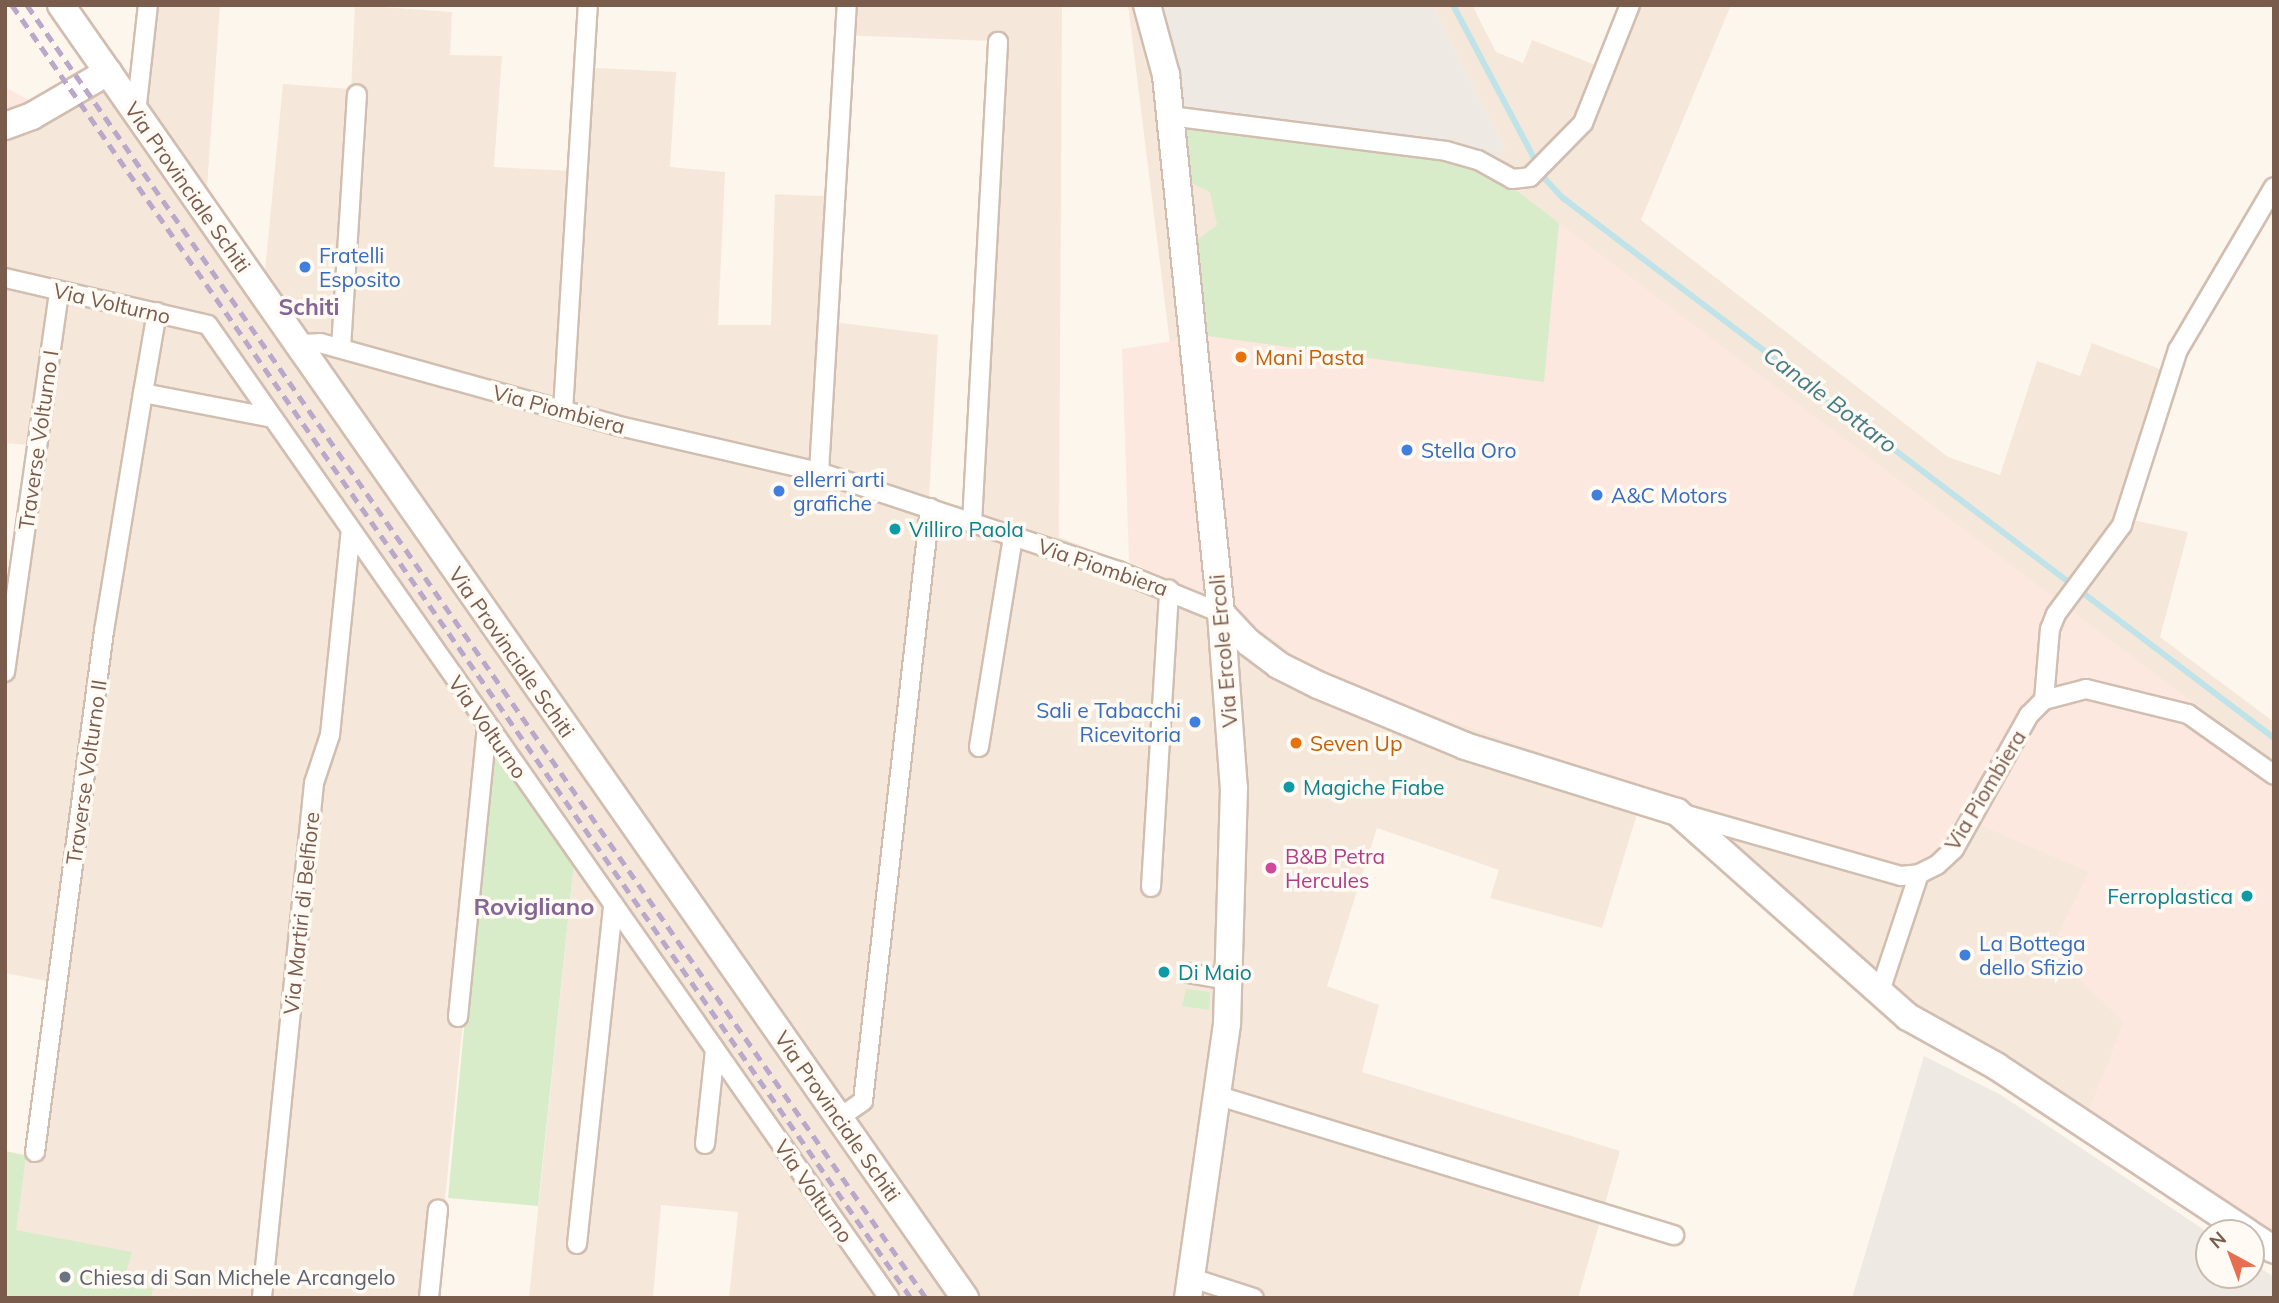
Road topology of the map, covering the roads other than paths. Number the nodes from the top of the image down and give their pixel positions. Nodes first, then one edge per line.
1 (61, 5) edge
2 (148, 5) edge
3 (588, 5) edge
4 (847, 5) edge
5 (1147, 5) edge
6 (1630, 5) edge
7 (998, 42) dead end
8 (108, 72) junction
9 (357, 95) dead end
10 (136, 113) junction
11 (1170, 116) junction
12 (5, 126) edge
13 (2274, 187) edge
14 (5, 278) edge
15 (59, 290) junction
16 (157, 313) junction
17 (296, 344) junction
18 (341, 348) junction
19 (143, 393) junction
20 (563, 411) junction
21 (273, 418) junction
22 (819, 472) junction
23 (930, 508) junction
24 (972, 523) junction
25 (351, 530) junction
26 (1013, 536) junction
27 (1169, 590) junction
28 (1221, 613) junction
29 (5, 672) edge
30 (2044, 700) junction
31 (487, 726) junction
32 (979, 747) dead end
33 (2274, 775) edge
34 (1677, 812) junction
35 (1919, 874) junction
36 (1150, 887) dead end
37 (613, 908) junction
38 (1188, 973) dead end
39 (1228, 979) junction
40 (1879, 993) junction
41 (458, 1017) dead end
42 (715, 1051) junction
43 (1219, 1096) junction
44 (839, 1118) junction
45 (705, 1144) dead end
46 (35, 1152) dead end
47 (438, 1209) dead end
48 (2226, 1219) edge
49 (1674, 1234) dead end
50 (577, 1244) dead end
51 (1190, 1288) edge
52 (262, 1297) edge
53 (429, 1298) edge
54 (889, 1298) edge
55 (965, 1298) edge
56 (1254, 1298) edge

1 - 8 street, Via Provinciale Schiti
2 - 10 street
3 - 20 street
4 - 22 street
5 - 11 street, Via Ercole Ercoli
6 - 11 street
7 - 24 street
8 - 10 street, Via Provinciale Schiti
8 - 12 street
9 - 18 street
10 - 17 street, Via Provinciale Schiti
11 - 28 street, Via Ercole Ercoli
13 - 30 street
14 - 15 street, Via Volturno
15 - 16 street, Via Volturno
15 - 29 street, Traverse Volturno I
16 - 19 street, Traverse Volturno II
16 - 21 street, Via Volturno
17 - 18 street, Via Piombiera
17 - 44 street, Via Provinciale Schiti
18 - 20 street, Via Piombiera
19 - 21 street
19 - 46 street, Traverse Volturno II
20 - 22 street, Via Piombiera
21 - 25 street, Via Volturno
22 - 23 street, Via Piombiera
23 - 24 street, Via Piombiera
23 - 44 street
24 - 26 street, Via Piombiera
25 - 31 street, Via Volturno
25 - 52 street, Via Martiri di Belfiore
26 - 27 street, Via Piombiera
26 - 32 street
27 - 28 street, Via Piombiera
27 - 36 street
28 - 34 street, Via Piombiera
28 - 39 street, Via Ercole Ercoli
30 - 33 street
30 - 35 street, Via Piombiera
31 - 37 street, Via Volturno
31 - 41 street
34 - 35 street, Via Piombiera
34 - 40 street, Via Piombiera
35 - 40 street
37 - 42 street, Via Volturno
37 - 50 street
38 - 39 street
39 - 43 street, Via Ercole Ercoli
40 - 48 street, Via Piombiera
42 - 45 street
42 - 54 street, Via Volturno
43 - 49 street
43 - 51 street, Via Ercole Ercoli
44 - 55 street, Via Provinciale Schiti
47 - 53 street
51 - 56 street

